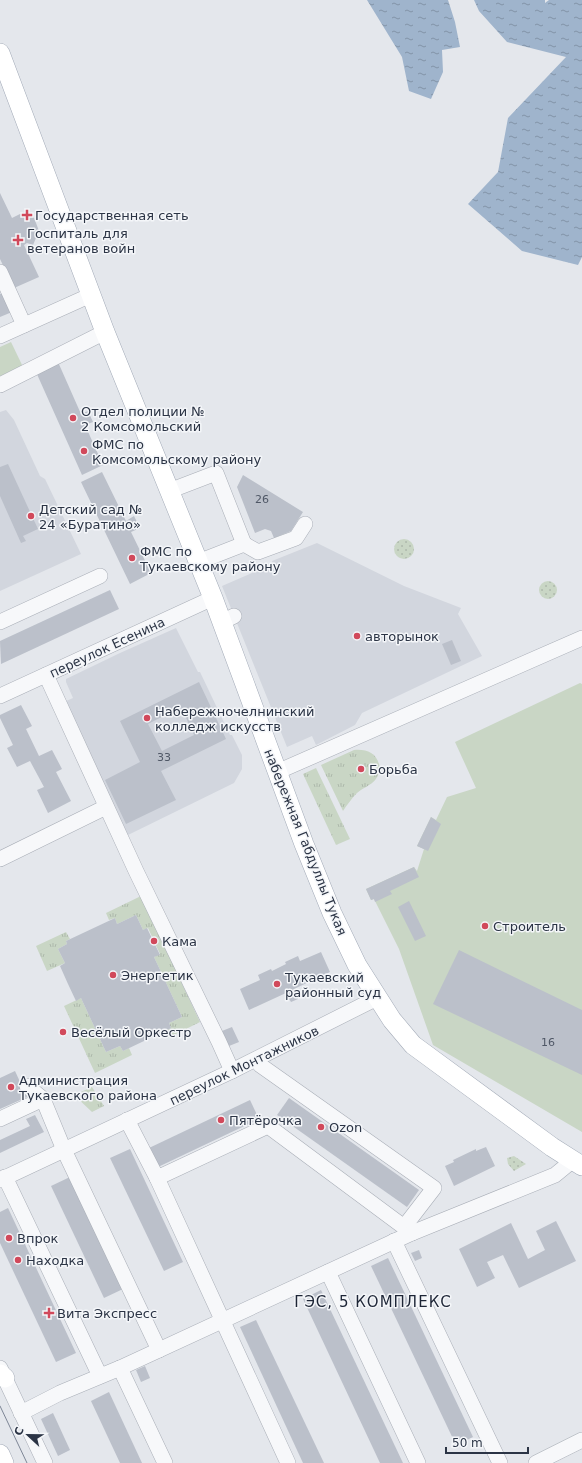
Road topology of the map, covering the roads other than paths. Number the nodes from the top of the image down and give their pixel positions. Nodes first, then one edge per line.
1 (0, 53) edge
2 (0, 272) edge
3 (91, 295) junction
4 (24, 325) junction
5 (105, 332) junction
6 (0, 336) edge
7 (0, 385) edge
8 (170, 491) junction
9 (305, 524) dead end
10 (244, 544) junction
11 (198, 562) junction
12 (100, 576) dead end
13 (213, 598) junction
14 (0, 622) edge
15 (582, 638) edge
16 (46, 675) junction
17 (2, 690) edge
18 (278, 772) junction
19 (106, 807) junction
20 (0, 859) edge
21 (377, 998) junction
22 (260, 1065) dead end
23 (232, 1071) junction
24 (27, 1086) dead end
25 (43, 1099) junction
26 (0, 1119) edge
27 (127, 1120) junction
28 (64, 1150) junction
29 (577, 1164) edge
30 (3, 1178) edge
31 (157, 1178) junction
32 (408, 1230) junction
33 (394, 1241) junction
34 (328, 1272) junction
35 (222, 1320) junction
36 (159, 1350) junction
37 (120, 1368) junction
38 (2, 1373) edge
39 (100, 1376) junction
40 (21, 1413) junction
41 (582, 1440) edge
42 (0, 1454) edge
43 (4, 1463) edge
44 (45, 1463) edge
45 (165, 1463) edge
46 (288, 1463) edge
47 (418, 1463) edge
48 (500, 1463) edge
49 (536, 1463) edge

1 - 3 main road, набережная Габдуллы Тукая
2 - 4 street
3 - 4 street
3 - 5 main road, набережная Габдуллы Тукая
4 - 6 street
5 - 7 street
5 - 8 main road, набережная Габдуллы Тукая
8 - 10 street
8 - 11 main road, набережная Габдуллы Тукая
9 - 10 street
10 - 11 street
11 - 13 main road, набережная Габдуллы Тукая
12 - 14 street
13 - 16 street, переулок Есенина
13 - 18 main road, набережная Габдуллы Тукая
15 - 18 street
16 - 17 street, переулок Есенина
16 - 19 street
18 - 21 main road, набережная Габдуллы Тукая
19 - 20 street
19 - 23 street
21 - 23 street, переулок Монтажников
21 - 29 main road, набережная Габдуллы Тукая
22 - 32 street
23 - 27 street, переулок Монтажников
24 - 25 street
25 - 26 street
25 - 28 street
27 - 28 street, переулок Монтажников
27 - 31 street
28 - 30 street, переулок Монтажников
28 - 36 street
29 - 32 street
30 - 39 street
31 - 32 street
31 - 35 street
32 - 33 street
33 - 34 street
33 - 48 street
34 - 35 street
34 - 47 street
35 - 36 street
35 - 46 street
36 - 37 street
37 - 39 street
37 - 45 street
38 - 40 street
39 - 40 street
40 - 44 street
41 - 49 street
42 - 43 main road

